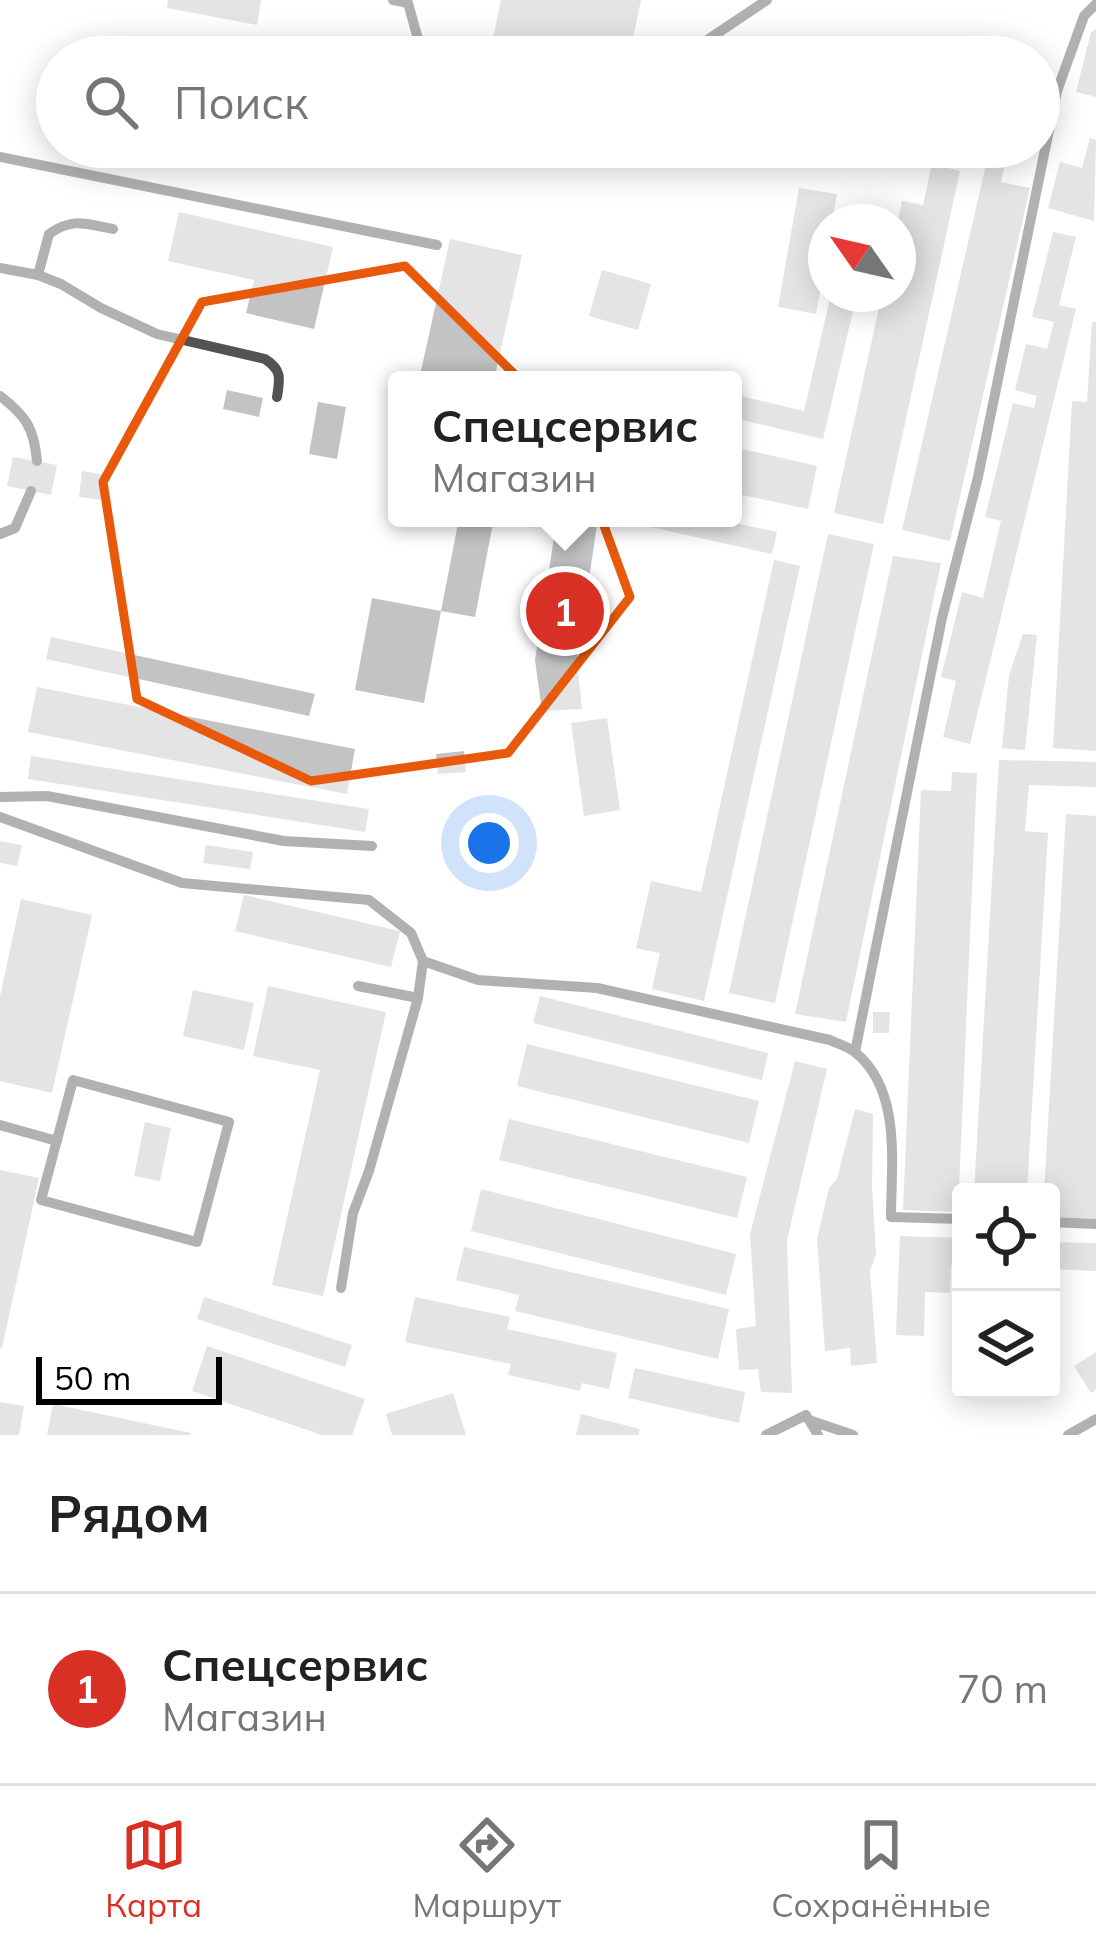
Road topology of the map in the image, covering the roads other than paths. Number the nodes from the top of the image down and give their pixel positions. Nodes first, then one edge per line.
1 (393, 0) edge
2 (767, 0) edge
3 (1096, 4) edge
4 (417, 36) edge
5 (713, 36) edge
6 (1060, 83) edge
7 (0, 158) edge
8 (36, 165) edge
9 (50, 168) edge
10 (1041, 168) edge
11 (113, 229) dead end
12 (437, 245) dead end
13 (0, 268) edge
14 (38, 275) junction
15 (0, 396) edge
16 (277, 397) dead end
17 (37, 461) dead end
18 (31, 491) dead end
19 (0, 534) edge
20 (0, 797) edge
21 (0, 817) edge
22 (372, 846) dead end
23 (423, 961) junction
24 (358, 986) dead end
25 (418, 998) junction
26 (855, 1052) junction
27 (0, 1126) edge
28 (57, 1141) junction
29 (952, 1219) edge
30 (1060, 1222) edge
31 (1096, 1224) edge
32 (341, 1288) dead end
33 (1096, 1419) edge
34 (809, 1420) junction
35 (766, 1435) edge
36 (818, 1435) edge
37 (853, 1435) edge
38 (1068, 1435) edge

1 - 4 lane
2 - 5 lane
3 - 6 lane
7 - 8 lane
9 - 12 lane
10 - 26 lane
11 - 14 lane
13 - 14 lane
14 - 16 lane
15 - 17 lane
18 - 19 lane
20 - 22 lane
21 - 23 lane
23 - 25 lane
23 - 26 lane
24 - 25 lane
25 - 32 lane
26 - 29 lane
27 - 28 lane
28 - 28 lane
30 - 31 lane
33 - 38 lane
34 - 35 lane
34 - 36 lane
34 - 37 lane

